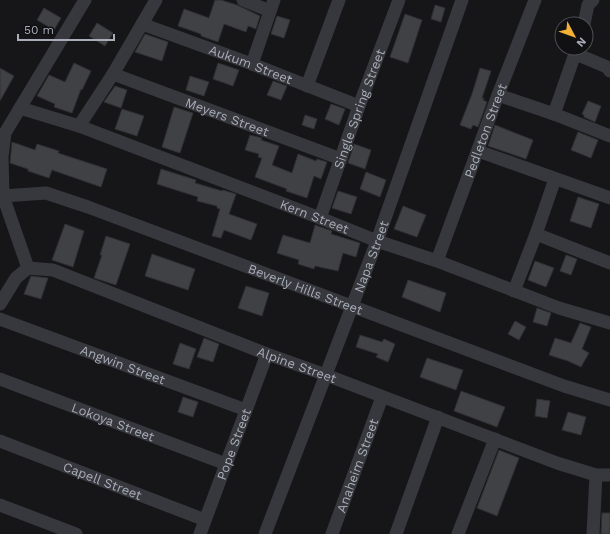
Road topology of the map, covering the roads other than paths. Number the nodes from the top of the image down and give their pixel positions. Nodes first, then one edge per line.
1 (85, 0) edge
2 (156, 0) edge
3 (243, 0) edge
4 (339, 0) edge
5 (399, 0) edge
6 (462, 0) edge
7 (535, 0) edge
8 (593, 0) edge
9 (272, 5) edge
10 (586, 16) edge
11 (142, 24) junction
12 (575, 56) edge
13 (586, 56) edge
14 (252, 64) junction
15 (610, 71) edge
16 (113, 74) junction
17 (307, 86) junction
18 (498, 95) junction
19 (359, 106) junction
20 (20, 108) junction
21 (554, 114) junction
22 (80, 126) junction
23 (610, 136) edge
24 (478, 151) junction
25 (341, 160) junction
26 (555, 179) junction
27 (2, 198) edge
28 (610, 198) edge
29 (320, 218) junction
30 (536, 234) junction
31 (377, 241) junction
32 (437, 261) junction
33 (610, 263) edge
34 (28, 268) junction
35 (514, 291) junction
36 (0, 304) edge
37 (353, 306) junction
38 (0, 319) edge
39 (610, 323) edge
40 (267, 354) junction
41 (326, 374) junction
42 (0, 380) edge
43 (382, 397) junction
44 (610, 400) edge
45 (246, 410) junction
46 (438, 417) junction
47 (495, 439) junction
48 (0, 441) edge
49 (226, 464) junction
50 (596, 475) junction
51 (610, 475) edge
52 (0, 505) edge
53 (205, 520) junction
54 (76, 534) edge
55 (200, 534) edge
56 (266, 534) edge
57 (332, 534) edge
58 (396, 534) edge
59 (458, 534) edge
60 (593, 534) edge

1 - 20 street
2 - 11 street
3 - 9 street
4 - 17 street
5 - 19 street, Single Spring Street
6 - 31 street, Napa Street
7 - 18 street, Pedleton Street
8 - 10 street
9 - 14 street
11 - 14 street, Aukum Street
11 - 16 street
12 - 21 street
13 - 15 street
14 - 17 street, Aukum Street
16 - 22 street
16 - 25 street, Meyers Street
17 - 19 street, Aukum Street
18 - 21 street
18 - 24 street, Pedleton Street
19 - 25 street, Single Spring Street
20 - 22 street, Kern Street
20 - 27 street
21 - 23 street
22 - 29 street, Kern Street
24 - 26 street
24 - 32 street, Pedleton Street
25 - 29 street, Single Spring Street
26 - 28 street
26 - 30 street
27 - 34 street
27 - 37 street, Beverly Hills Street
29 - 31 street, Kern Street
30 - 33 street
30 - 35 street
31 - 32 street, Kern Street
31 - 37 street, Napa Street
32 - 35 street, Kern Street
34 - 36 street
34 - 40 street, Alpine Street
35 - 39 street, Kern Street
37 - 41 street, Napa Street
37 - 44 street, Beverly Hills Street
38 - 45 street, Angwin Street
40 - 41 street, Alpine Street
40 - 45 street, Pope Street
41 - 43 street, Alpine Street
41 - 56 street, Napa Street
42 - 49 street, Lokoya Street
43 - 46 street, Alpine Street
43 - 57 street, Anaheim Street
45 - 49 street, Pope Street
46 - 47 street, Alpine Street
46 - 58 street
47 - 50 street, Alpine Street
47 - 59 street
48 - 53 street, Capell Street
49 - 53 street, Pope Street
50 - 51 street, Alpine Street
50 - 60 street
52 - 54 street
53 - 55 street, Pope Street

